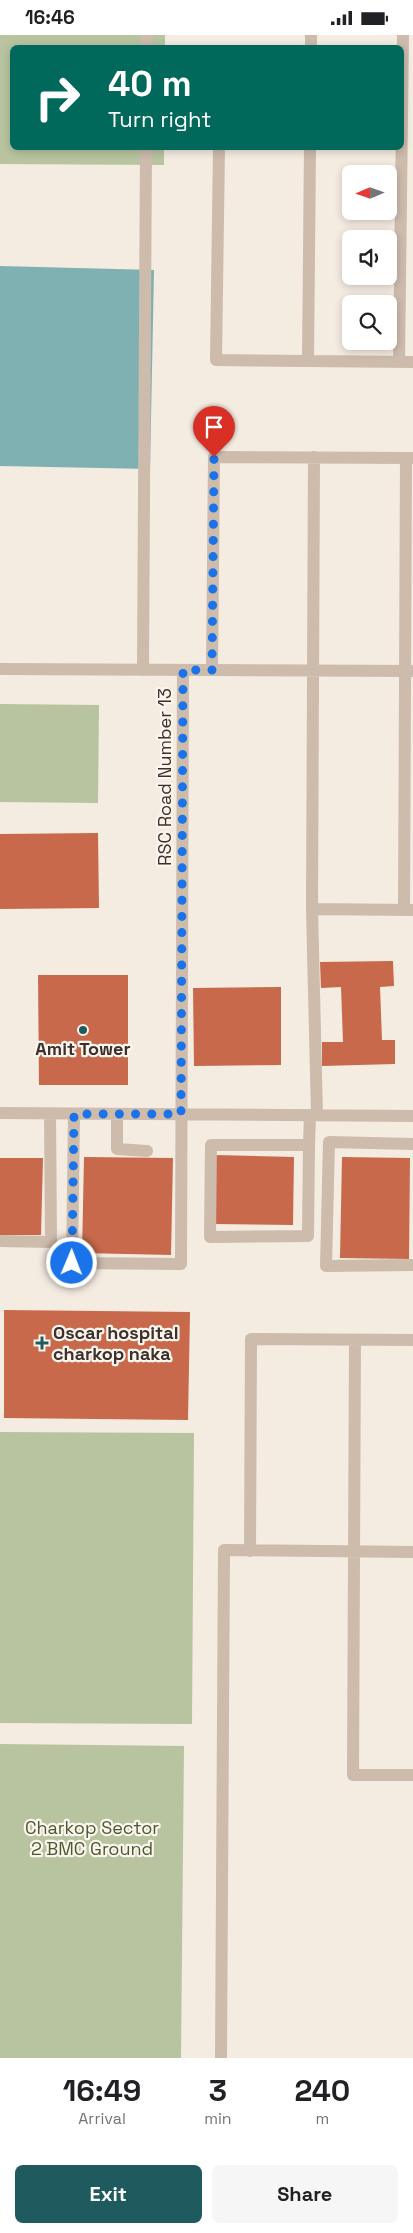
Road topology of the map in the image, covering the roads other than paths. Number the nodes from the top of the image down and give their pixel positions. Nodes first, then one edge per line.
1 (146, 150) edge
2 (219, 150) edge
3 (310, 150) edge
4 (401, 150) edge
5 (308, 361) junction
6 (399, 362) junction
7 (413, 363) edge
8 (314, 457) junction
9 (410, 458) edge
10 (0, 669) edge
11 (143, 670) junction
12 (183, 670) junction
13 (212, 670) junction
14 (313, 671) junction
15 (409, 671) edge
16 (312, 909) junction
17 (408, 910) edge
18 (0, 1113) edge
19 (50, 1114) junction
20 (74, 1114) junction
21 (117, 1114) junction
22 (181, 1114) junction
23 (314, 1115) junction
24 (413, 1116) edge
25 (413, 1144) edge
26 (310, 1145) junction
27 (147, 1151) dead end
28 (0, 1241) edge
29 (413, 1265) edge
30 (356, 1340) junction
31 (413, 1340) edge
32 (250, 1551) junction
33 (354, 1552) junction
34 (413, 1552) edge
35 (413, 1775) edge
36 (221, 2058) edge

1 - 11 street
2 - 5 street
3 - 5 street
4 - 6 street
5 - 6 street
6 - 7 street
8 - 9 street
8 - 13 street
8 - 14 street
9 - 15 street
10 - 11 street
11 - 12 street
12 - 13 street, RSC Road Number 13
12 - 22 street, RSC Road Number 13
13 - 14 street, RSC Road Number 13
14 - 15 street, RSC Road Number 13
14 - 16 street
15 - 17 street
16 - 17 street
16 - 23 street
18 - 19 street
19 - 20 street
19 - 28 street
20 - 21 street
20 - 22 street, RSC Road Number 13
21 - 22 street
21 - 27 street
22 - 23 street
23 - 24 street
23 - 26 street
25 - 29 street
26 - 26 street
30 - 31 street
30 - 32 street
30 - 33 street
32 - 33 street
32 - 36 street
33 - 34 street
33 - 35 street

